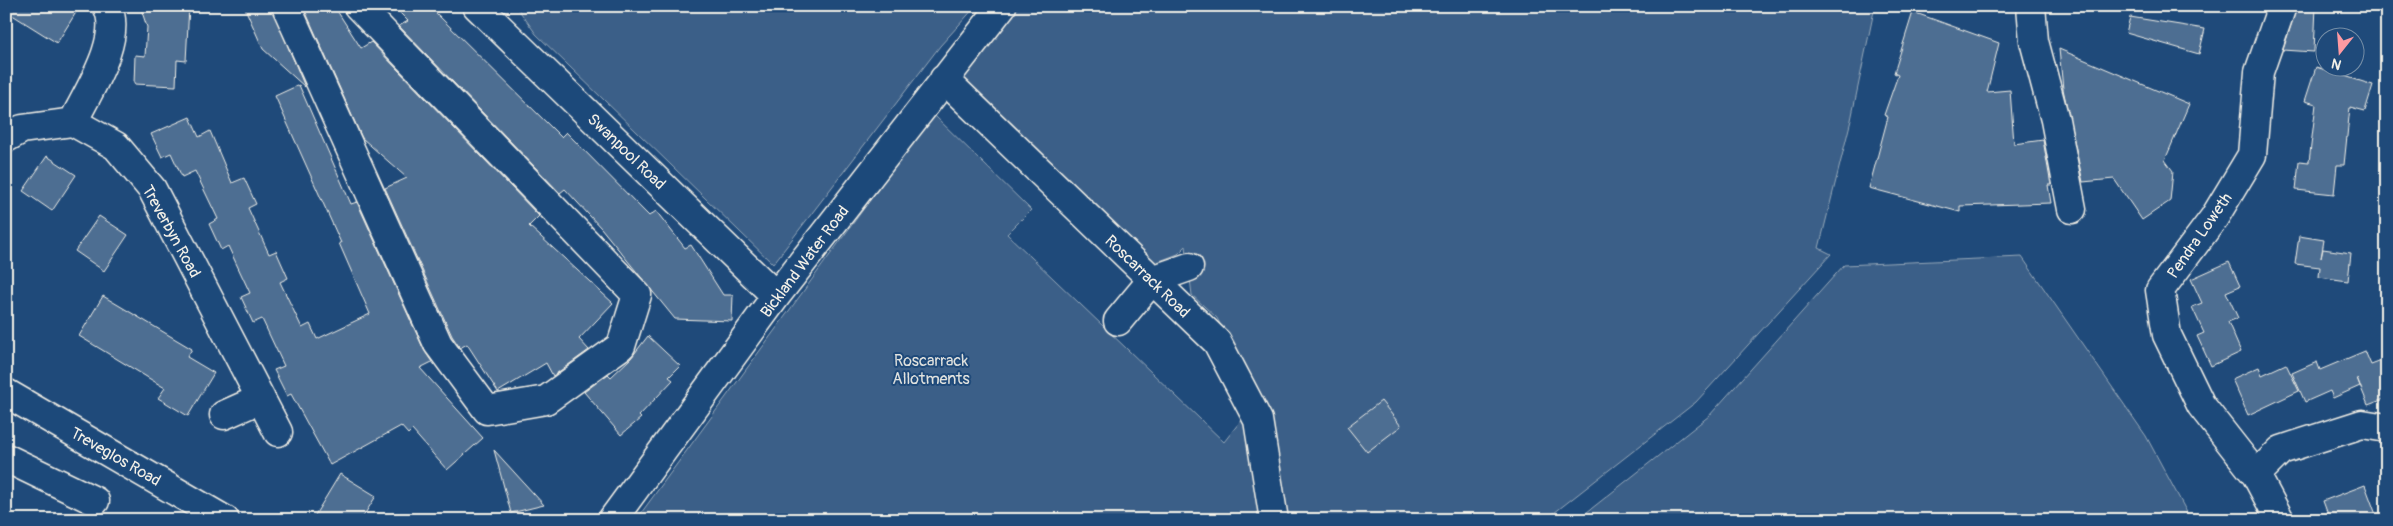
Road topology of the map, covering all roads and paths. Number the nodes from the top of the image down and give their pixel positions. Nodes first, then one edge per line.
1 (107, 6) edge
2 (286, 6) edge
3 (358, 6) edge
4 (477, 6) edge
5 (1002, 6) edge
6 (2031, 6) edge
7 (2282, 6) edge
8 (944, 79) junction
9 (73, 122) junction
10 (6, 138) edge
11 (2072, 209) dead end
12 (1188, 267) dead end
13 (1152, 280) junction
14 (776, 296) junction
15 (1118, 321) dead end
16 (6, 393) edge
17 (260, 399) junction
18 (224, 415) dead end
19 (2387, 428) edge
20 (278, 432) dead end
21 (6, 458) edge
22 (2256, 475) junction
23 (95, 501) dead end
24 (225, 520) edge
25 (612, 520) edge
26 (1274, 520) edge
27 (2280, 520) edge

1 - 9 street
2 - 3 street
4 - 14 street, Swanpool Road
5 - 8 street, Bickland Water Road
6 - 11 street
7 - 22 street, Pendra Loweth
8 - 13 street, Roscarrack Road
8 - 14 street, Bickland Water Road
9 - 10 street
9 - 17 street, Treverbyn Road
12 - 13 street
13 - 15 street
13 - 26 street, Roscarrack Road
14 - 25 street, Bickland Water Road
16 - 24 street, Treveglos Road
17 - 18 street
17 - 20 street, Treverbyn Road
19 - 22 street
21 - 23 street
22 - 27 street, Pendra Loweth

